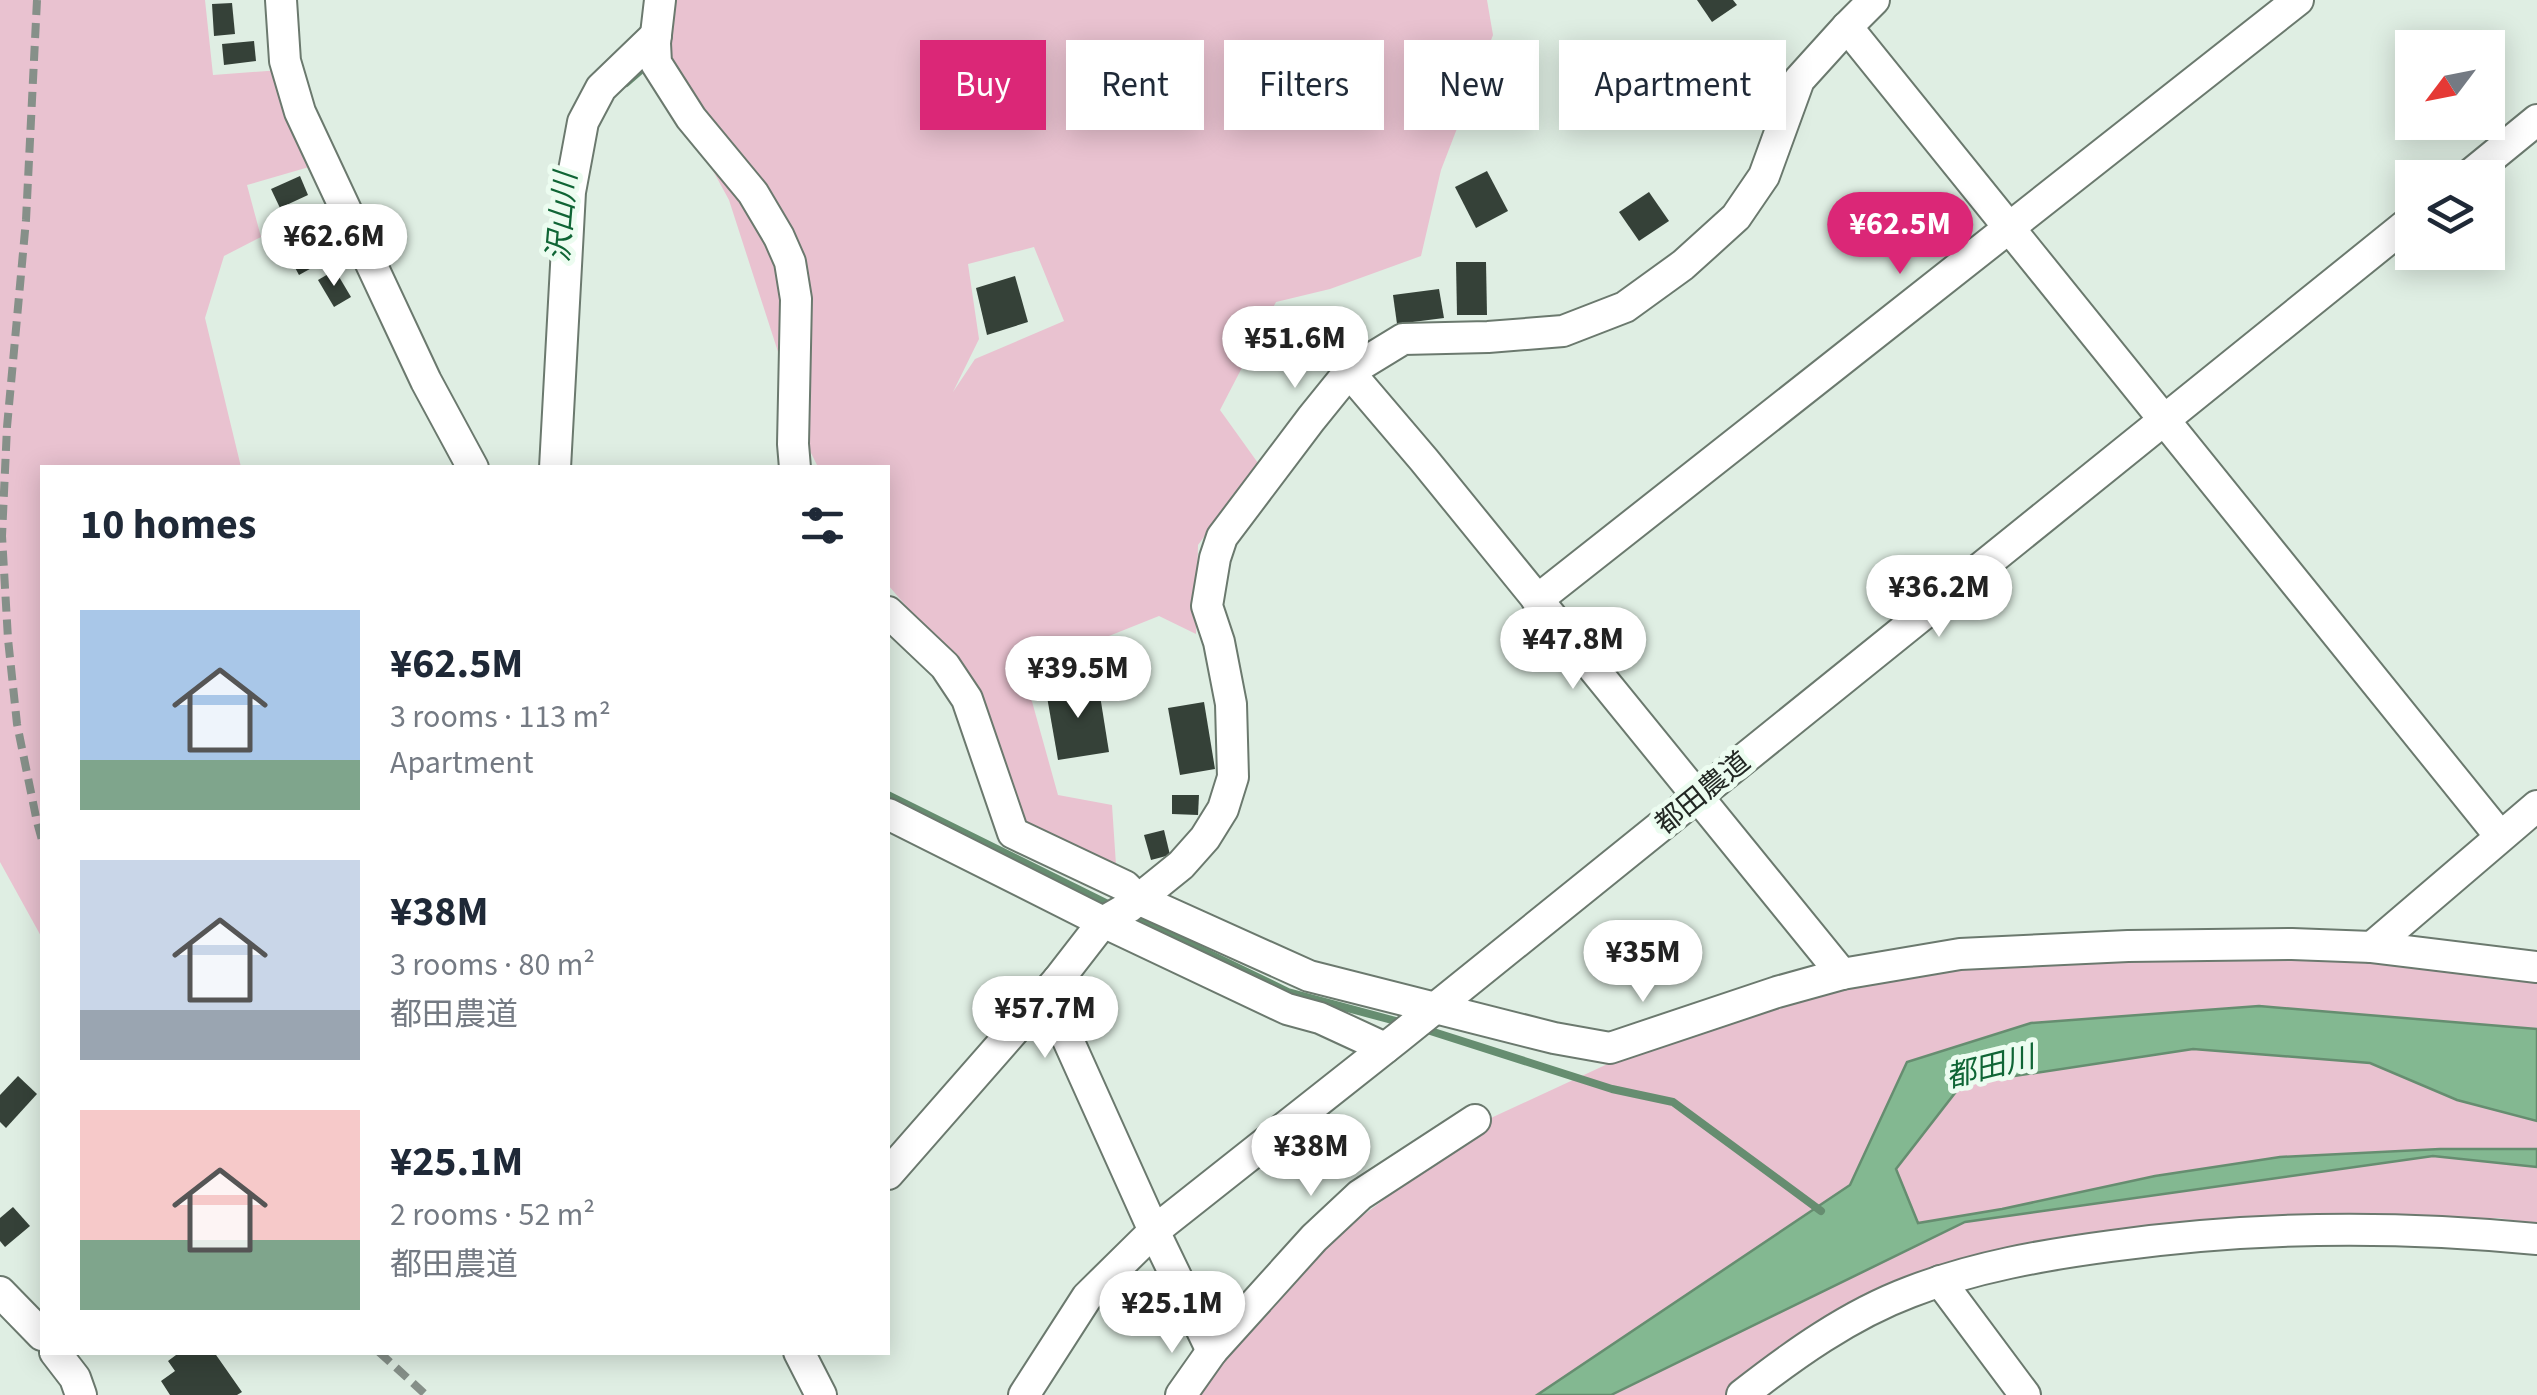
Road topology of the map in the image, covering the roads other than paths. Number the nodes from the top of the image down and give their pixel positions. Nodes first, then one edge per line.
1 (281, 0) edge
2 (660, 0) edge
3 (1874, 0) edge
4 (2298, 0) edge
5 (1847, 26) junction
6 (656, 47) junction
7 (2537, 120) edge
8 (2488, 160) edge
9 (2010, 229) junction
10 (2395, 234) edge
11 (1349, 372) junction
12 (2164, 418) junction
13 (471, 465) edge
14 (555, 465) edge
15 (796, 465) edge
16 (1537, 600) junction
17 (890, 614) edge
18 (1696, 798) junction
19 (2537, 806) edge
20 (890, 815) edge
21 (2500, 836) junction
22 (1120, 911) junction
23 (2372, 948) junction
24 (2537, 966) edge
25 (1842, 974) junction
26 (1058, 980) junction
27 (1431, 1011) junction
28 (1392, 1043) junction
29 (1475, 1120) dead end
30 (890, 1172) edge
31 (1154, 1231) junction
32 (2537, 1239) edge
33 (1940, 1281) junction
34 (0, 1292) edge
35 (1853, 1319) junction
36 (40, 1333) edge
37 (1212, 1352) junction
38 (58, 1355) edge
39 (801, 1355) edge
40 (82, 1395) edge
41 (821, 1395) edge
42 (1024, 1395) edge
43 (1181, 1395) edge
44 (1742, 1395) edge
45 (1778, 1395) edge
46 (2024, 1395) edge

1 - 13 street
2 - 6 street
3 - 5 street
4 - 9 street
5 - 9 street
5 - 11 street
6 - 14 street
6 - 15 street
7 - 8 street
9 - 12 street
9 - 16 street
10 - 12 street, 都田農道
11 - 16 street
11 - 22 street
12 - 18 street, 都田農道
12 - 21 street
16 - 18 street
17 - 22 street
18 - 25 street
18 - 27 street, 都田農道
19 - 21 street
20 - 22 street
21 - 23 street
22 - 26 street
22 - 27 street
22 - 28 street
23 - 24 street
23 - 25 street
25 - 27 street
26 - 30 street
26 - 31 street
27 - 28 street, 都田農道
28 - 31 street, 都田農道
29 - 37 street
31 - 37 street
31 - 42 street, 都田農道
32 - 33 street
33 - 35 street
33 - 46 street
34 - 36 street
35 - 44 street
35 - 45 street
37 - 43 street
38 - 40 street
39 - 41 street

